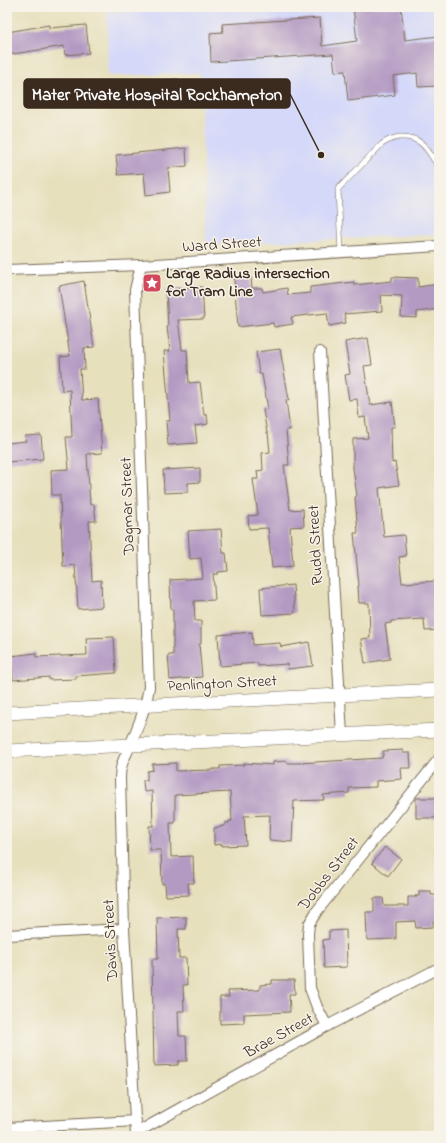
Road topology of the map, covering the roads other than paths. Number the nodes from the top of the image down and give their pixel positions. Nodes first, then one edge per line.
1 (439, 168) edge
2 (439, 246) edge
3 (341, 252) junction
4 (141, 265) junction
5 (7, 270) edge
6 (320, 352) dead end
7 (439, 690) edge
8 (339, 694) junction
9 (146, 706) junction
10 (7, 713) edge
11 (439, 730) edge
12 (342, 735) junction
13 (131, 745) junction
14 (7, 751) edge
15 (439, 759) edge
16 (124, 929) junction
17 (7, 935) edge
18 (439, 968) edge
19 (327, 1026) junction
20 (136, 1121) junction
21 (7, 1128) edge
22 (136, 1134) edge

1 - 3 lane
2 - 3 street, Ward Street
3 - 4 street, Ward Street
4 - 5 street, Ward Street
4 - 9 street, Dagmar Street
6 - 8 street, Rudd Street
7 - 8 street, Penlington Street
8 - 9 street, Penlington Street
8 - 12 street, Rudd Street
9 - 10 street, Penlington Street
9 - 13 street, Dagmar Street
11 - 12 street
12 - 13 street
13 - 14 street
13 - 16 street, Davis Street
15 - 19 street, Dobbs Street
16 - 17 street
16 - 20 street, Davis Street
18 - 19 street, Brae Street
19 - 22 street, Brae Street
20 - 21 street
20 - 22 street, Davis Street

